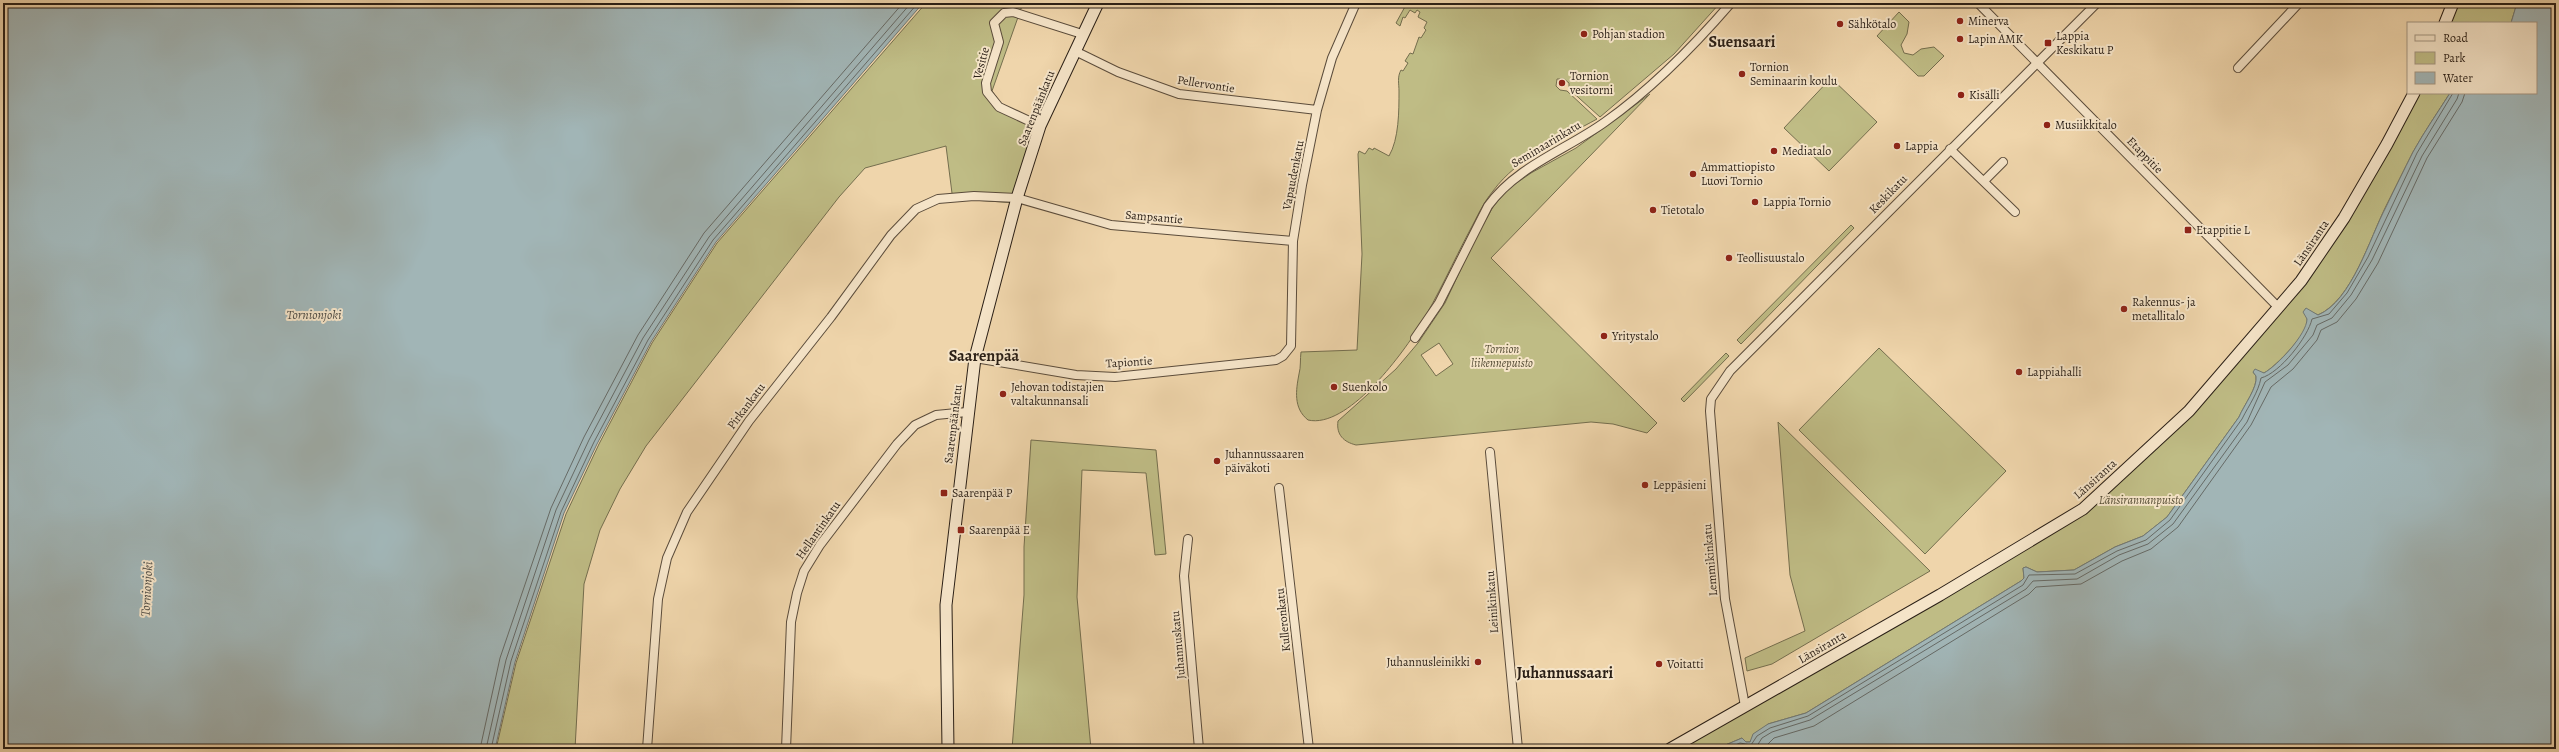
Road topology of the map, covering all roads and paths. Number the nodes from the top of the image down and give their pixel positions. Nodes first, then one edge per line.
1 (1098, 3) edge
2 (1356, 3) edge
3 (1731, 3) edge
4 (1978, 3) edge
5 (2097, 3) edge
6 (2299, 3) edge
7 (2453, 3) edge
8 (2445, 22) edge
9 (1082, 34) junction
10 (1075, 51) junction
11 (2038, 62) junction
12 (2238, 68) dead end
13 (2413, 94) edge
14 (1317, 110) junction
15 (1040, 126) junction
16 (1950, 149) junction
17 (2003, 162) dead end
18 (1984, 181) junction
19 (1017, 198) junction
20 (2015, 212) dead end
21 (1293, 241) junction
22 (2278, 308) junction
23 (1415, 338) dead end
24 (1283, 356) joint
25 (975, 358) junction
26 (1710, 411) joint
27 (967, 412) junction
28 (1490, 452) dead end
29 (1279, 488) dead end
30 (1188, 540) dead end
31 (1745, 706) junction
32 (647, 749) edge
33 (786, 749) edge
34 (948, 749) edge
35 (1199, 749) edge
36 (1309, 749) edge
37 (1518, 749) edge
38 (1670, 749) edge

1 - 9 street, Saarenpäänkatu
2 - 14 street, Vapaudenkatu
3 - 23 street, Seminaarinkatu
4 - 11 street, Etappitie
5 - 11 street, Keskikatu
6 - 12 street
7 - 8 street
9 - 10 street, Saarenpäänkatu
9 - 15 street, Vesitie
10 - 14 street, Pellervontie
10 - 15 street, Saarenpäänkatu
11 - 16 street, Keskikatu
11 - 22 street, Etappitie
13 - 22 street, Länsiranta
14 - 21 street, Vapaudenkatu
15 - 19 street, Saarenpäänkatu
16 - 18 street
16 - 26 street, Keskikatu
17 - 18 street
18 - 20 street
19 - 21 street, Sampsantie
19 - 25 street, Saarenpäänkatu
19 - 32 street, Pirkankatu
21 - 24 street, Vapaudenkatu
22 - 31 street, Länsiranta
24 - 25 street, Tapiontie
25 - 27 street, Saarenpäänkatu
26 - 31 street, Lemmikinkatu
27 - 33 street, Hellantinkatu
27 - 34 street, Saarenpäänkatu
28 - 37 street, Leinikinkatu
29 - 36 street, Kulleronkatu
30 - 35 street, Juhannuskatu
31 - 38 street, Länsiranta

